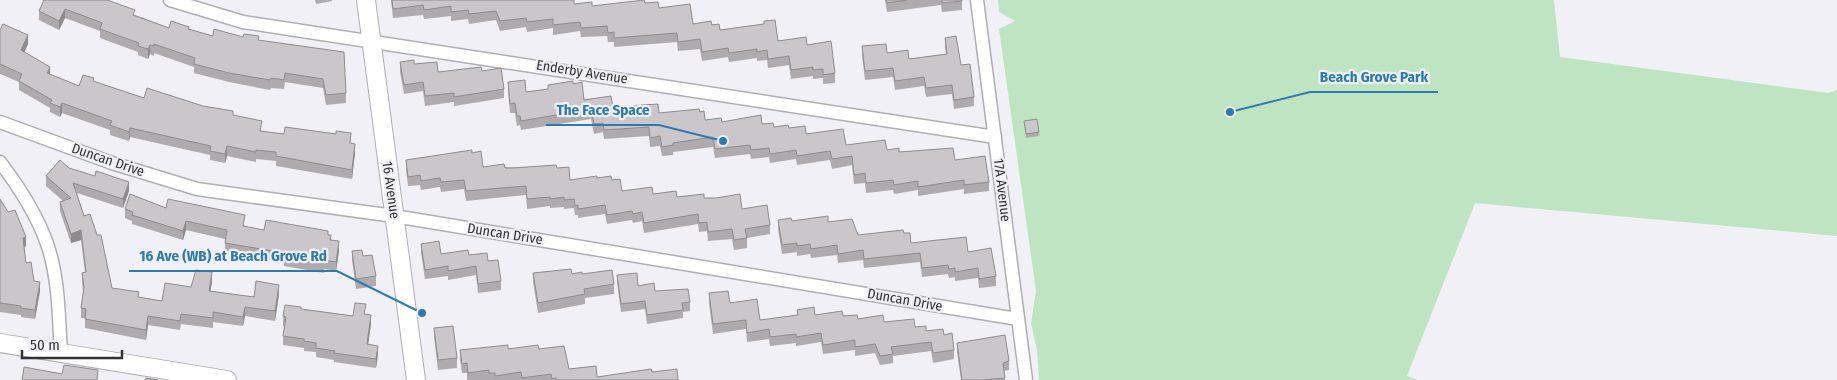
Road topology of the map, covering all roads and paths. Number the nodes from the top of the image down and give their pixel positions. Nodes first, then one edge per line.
1 (170, 0) edge
2 (366, 0) edge
3 (978, 0) edge
4 (371, 40) junction
5 (0, 122) edge
6 (995, 137) junction
7 (0, 162) edge
8 (394, 216) junction
9 (1018, 319) junction
10 (0, 343) edge
11 (61, 354) junction
12 (227, 380) edge
13 (416, 380) edge
14 (1026, 380) edge

1 - 4 street, Enderby Avenue
2 - 4 street, 16 Avenue
3 - 6 street, 17A Avenue
4 - 6 street, Enderby Avenue
4 - 8 street, 16 Avenue
5 - 8 street, Duncan Drive
6 - 9 street, 17A Avenue
7 - 11 street
8 - 9 street, Duncan Drive
8 - 13 street, 16 Avenue
9 - 14 street, 17A Avenue
10 - 11 street
11 - 12 street

